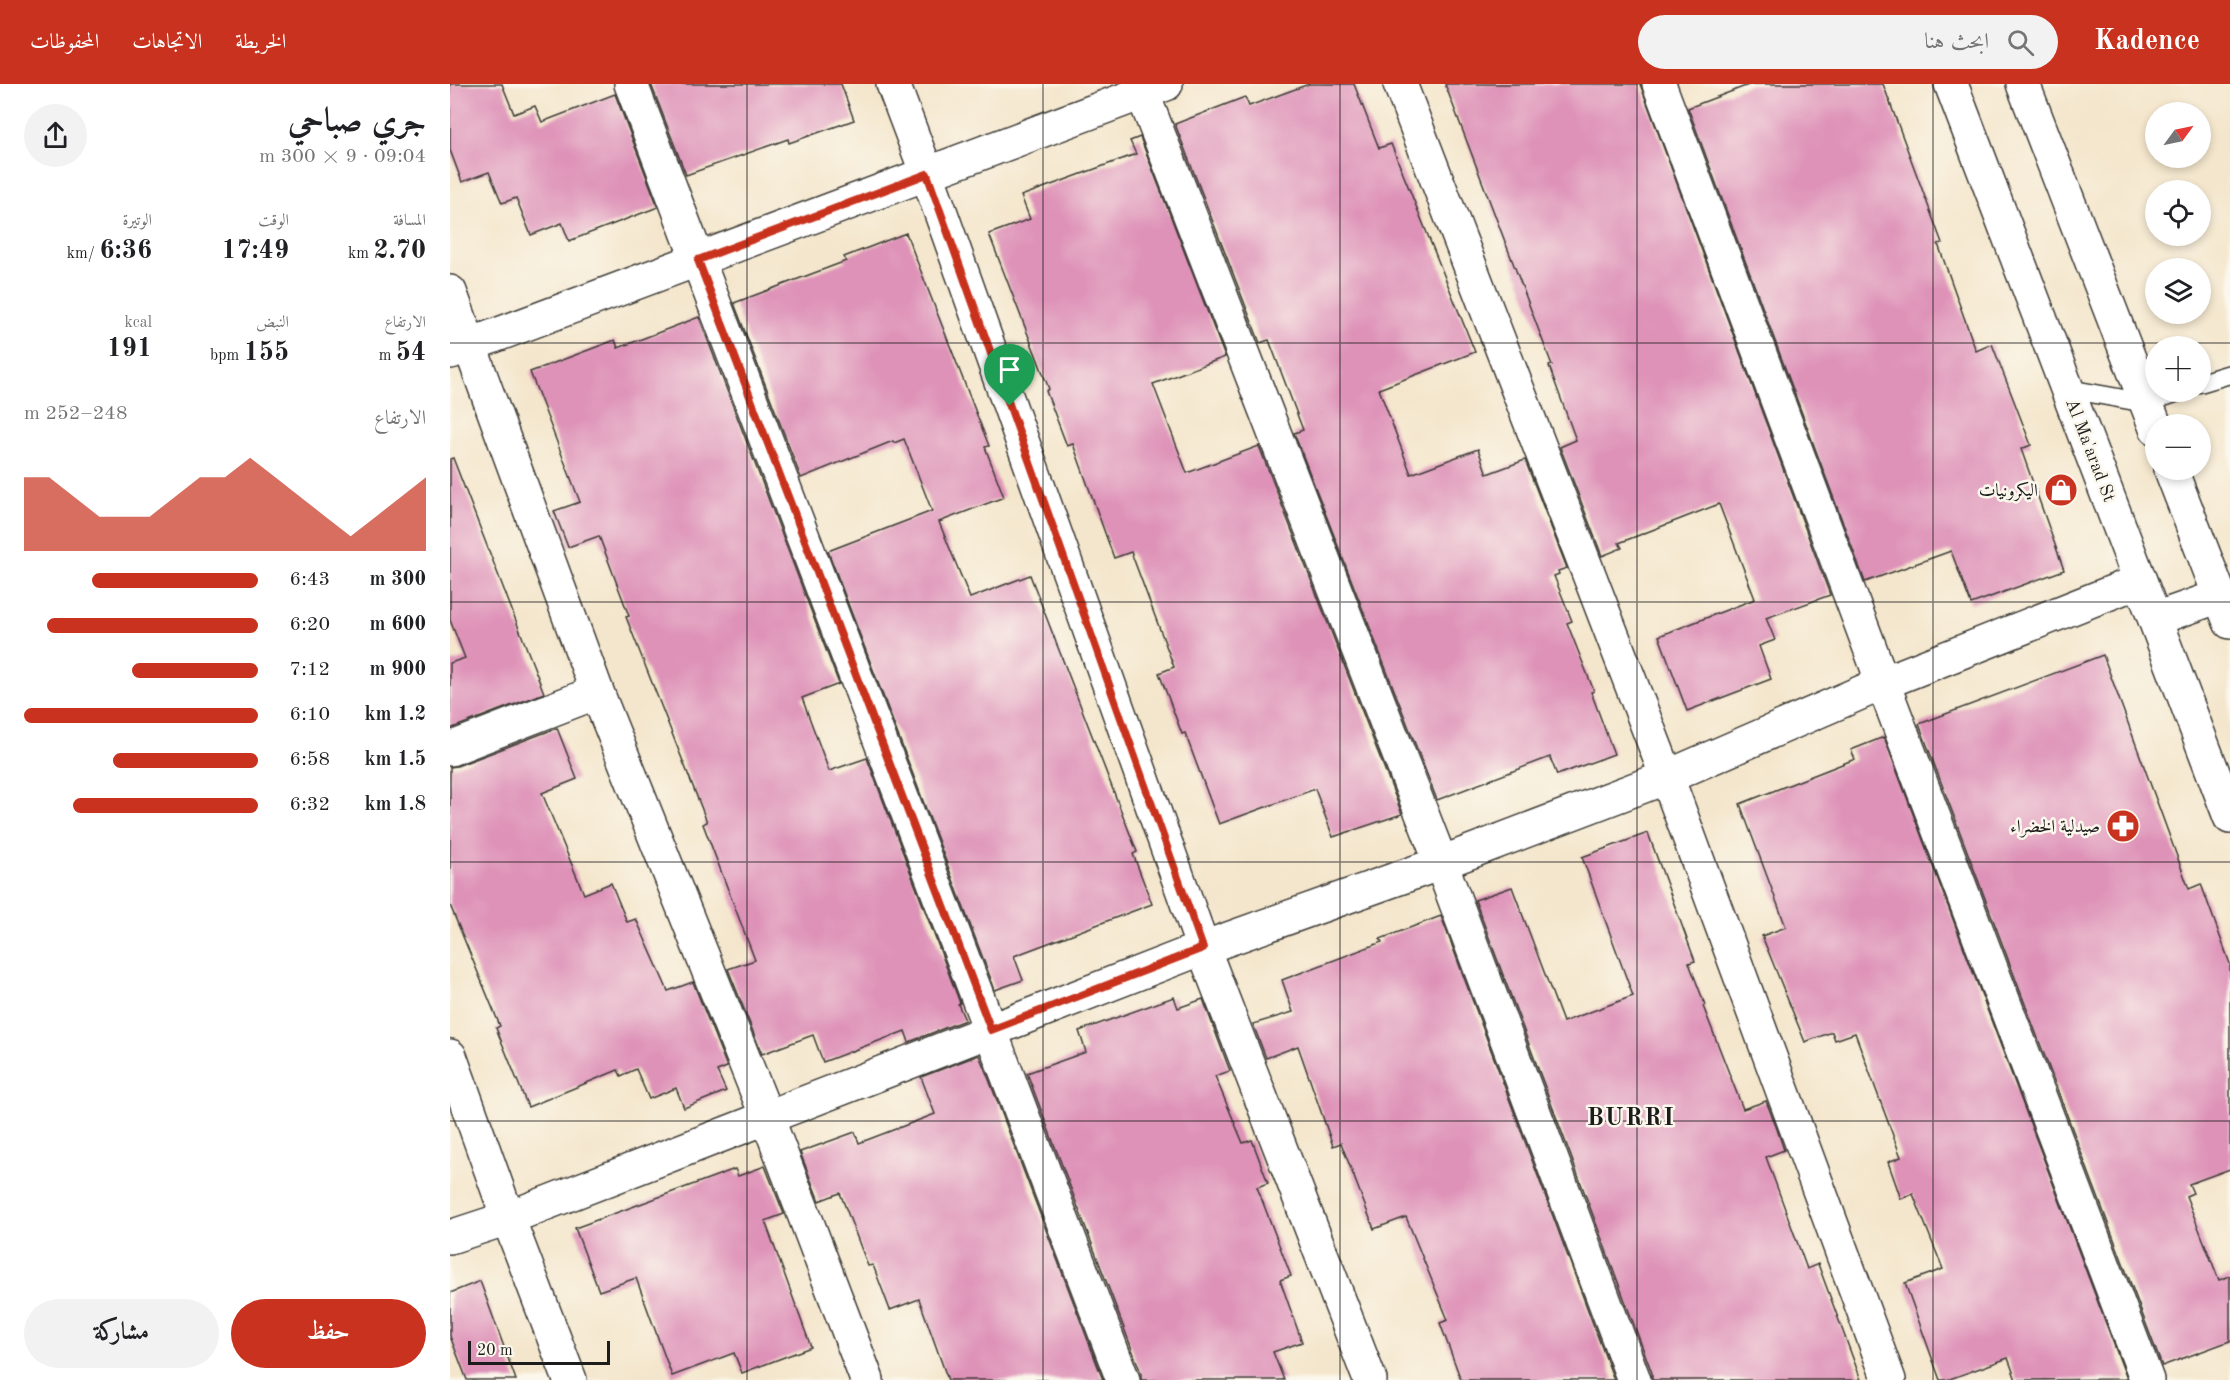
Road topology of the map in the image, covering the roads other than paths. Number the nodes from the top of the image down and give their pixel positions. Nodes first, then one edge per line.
1 (631, 84) edge
2 (893, 84) edge
3 (1400, 84) edge
4 (1659, 84) edge
5 (1951, 84) edge
6 (2023, 84) edge
7 (1149, 87) edge
8 (927, 174) junction
9 (698, 260) junction
10 (450, 292) edge
11 (460, 349) edge
12 (2230, 374) edge
13 (2211, 380) edge
14 (2068, 389) junction
15 (2167, 402) edge
16 (2145, 414) edge
17 (2150, 414) edge
18 (2153, 414) edge
19 (2175, 480) edge
20 (2140, 580) junction
21 (2225, 609) edge
22 (2155, 619) junction
23 (1883, 683) junction
24 (597, 692) junction
25 (450, 749) edge
26 (1666, 777) junction
27 (2230, 817) edge
28 (1441, 863) junction
29 (1203, 948) junction
30 (991, 1030) junction
31 (450, 1056) edge
32 (767, 1117) junction
33 (508, 1218) junction
34 (450, 1237) edge
35 (570, 1380) edge
36 (867, 1380) edge
37 (1123, 1380) edge
38 (1370, 1380) edge
39 (1634, 1380) edge
40 (1889, 1380) edge
41 (2147, 1380) edge

1 - 9 street
2 - 8 street
3 - 26 street
4 - 23 street
5 - 14 street, Al Ma'arad St
6 - 17 street
7 - 8 street
7 - 28 street
8 - 9 street
8 - 29 street
9 - 11 street
9 - 30 street
10 - 11 street
11 - 24 street
12 - 13 lane
14 - 16 lane
14 - 20 street, Al Ma'arad St
15 - 18 lane
19 - 21 street
20 - 22 street, Al Ma'arad St
20 - 23 street
21 - 22 street
22 - 27 street, Al Ma'arad St
23 - 26 street
23 - 41 street
24 - 25 street
24 - 32 street
26 - 28 street
26 - 40 street
28 - 29 street
28 - 39 street
29 - 30 street
29 - 38 street
30 - 32 street
30 - 37 street
31 - 33 street
32 - 33 street
32 - 36 street
33 - 34 street
33 - 35 street

